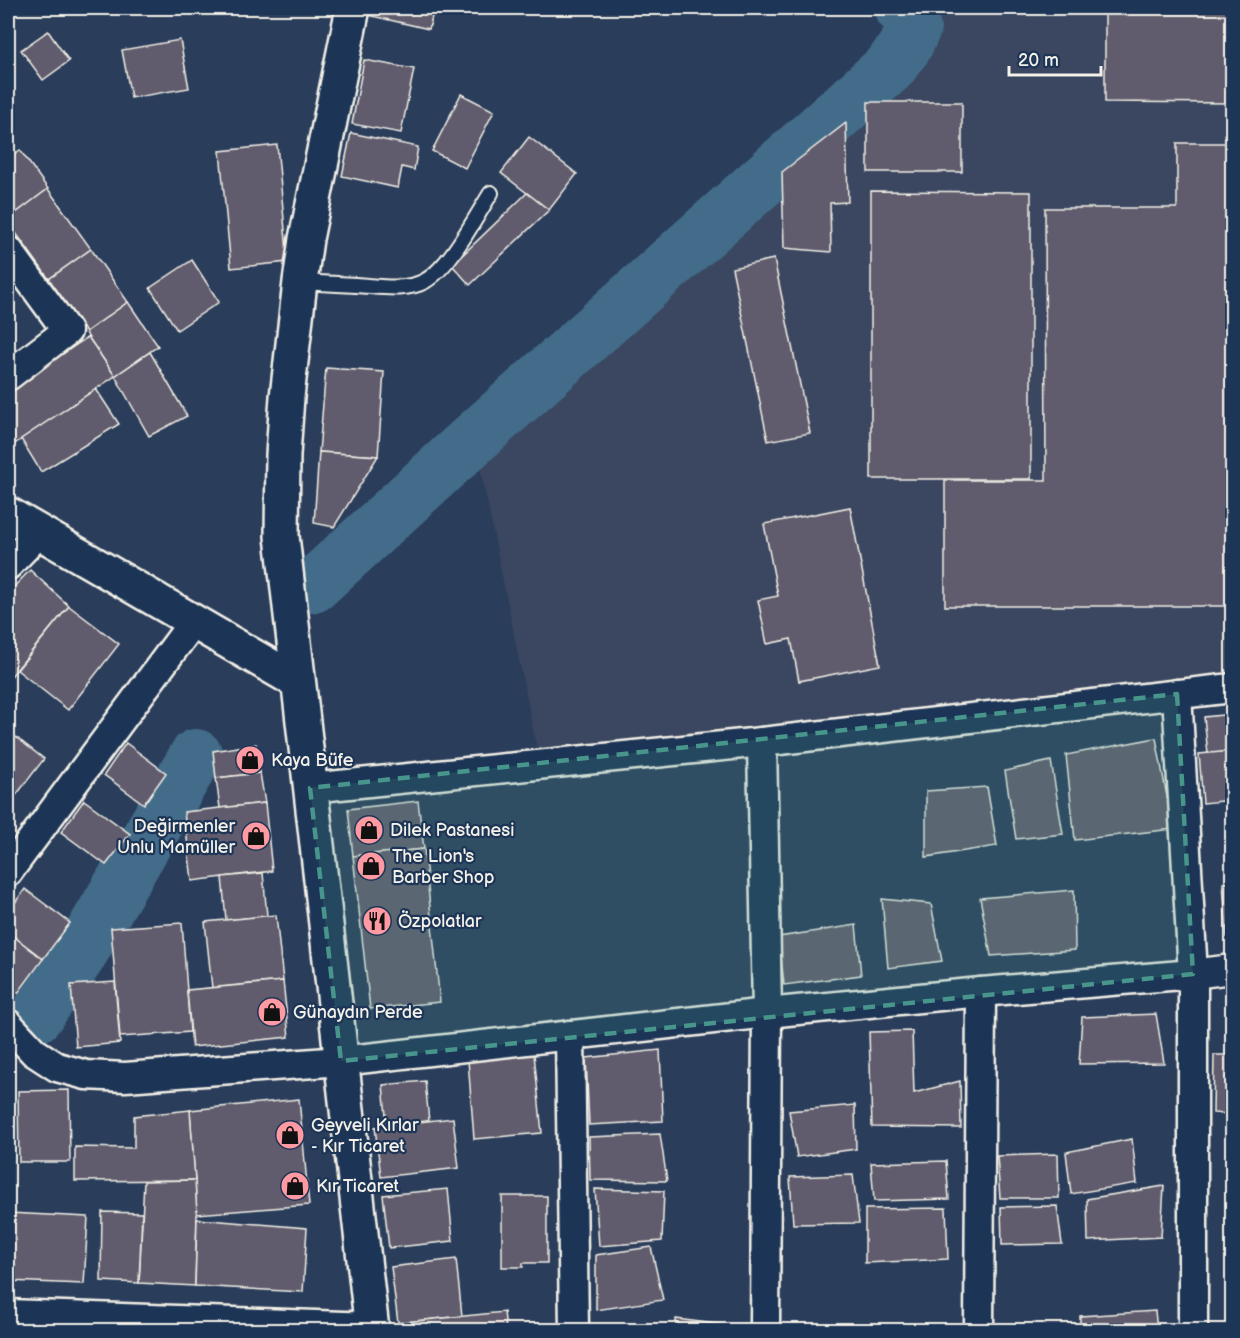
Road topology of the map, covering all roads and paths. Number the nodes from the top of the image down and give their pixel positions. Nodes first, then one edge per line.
1 (353, 8) edge
2 (491, 193) dead end
3 (8, 250) edge
4 (300, 282) junction
5 (8, 376) edge
6 (8, 514) edge
7 (40, 532) junction
8 (8, 565) edge
9 (194, 621) junction
10 (298, 682) junction
11 (1233, 688) edge
12 (1177, 694) junction
13 (762, 742) junction
14 (310, 788) junction
15 (8, 872) edge
16 (1233, 969) edge
17 (1193, 974) junction
18 (981, 992) junction
19 (767, 1013) junction
20 (8, 1024) edge
21 (570, 1035) junction
22 (341, 1061) junction
23 (8, 1314) edge
24 (372, 1329) edge
25 (574, 1330) edge
26 (765, 1330) edge
27 (979, 1330) edge
28 (1193, 1330) edge

1 - 4 main road
2 - 4 lane
3 - 5 street
4 - 10 main road
6 - 7 main road
7 - 8 street
7 - 9 main road
9 - 10 main road
9 - 15 street
10 - 14 main road
11 - 12 street
12 - 13 street
12 - 17 street
13 - 14 street
13 - 19 street
14 - 22 main road
16 - 17 street
17 - 18 street
17 - 28 street
18 - 19 street
18 - 27 street
19 - 21 street
19 - 26 street
20 - 22 street
21 - 22 street
21 - 25 street
22 - 24 main road
23 - 24 street

